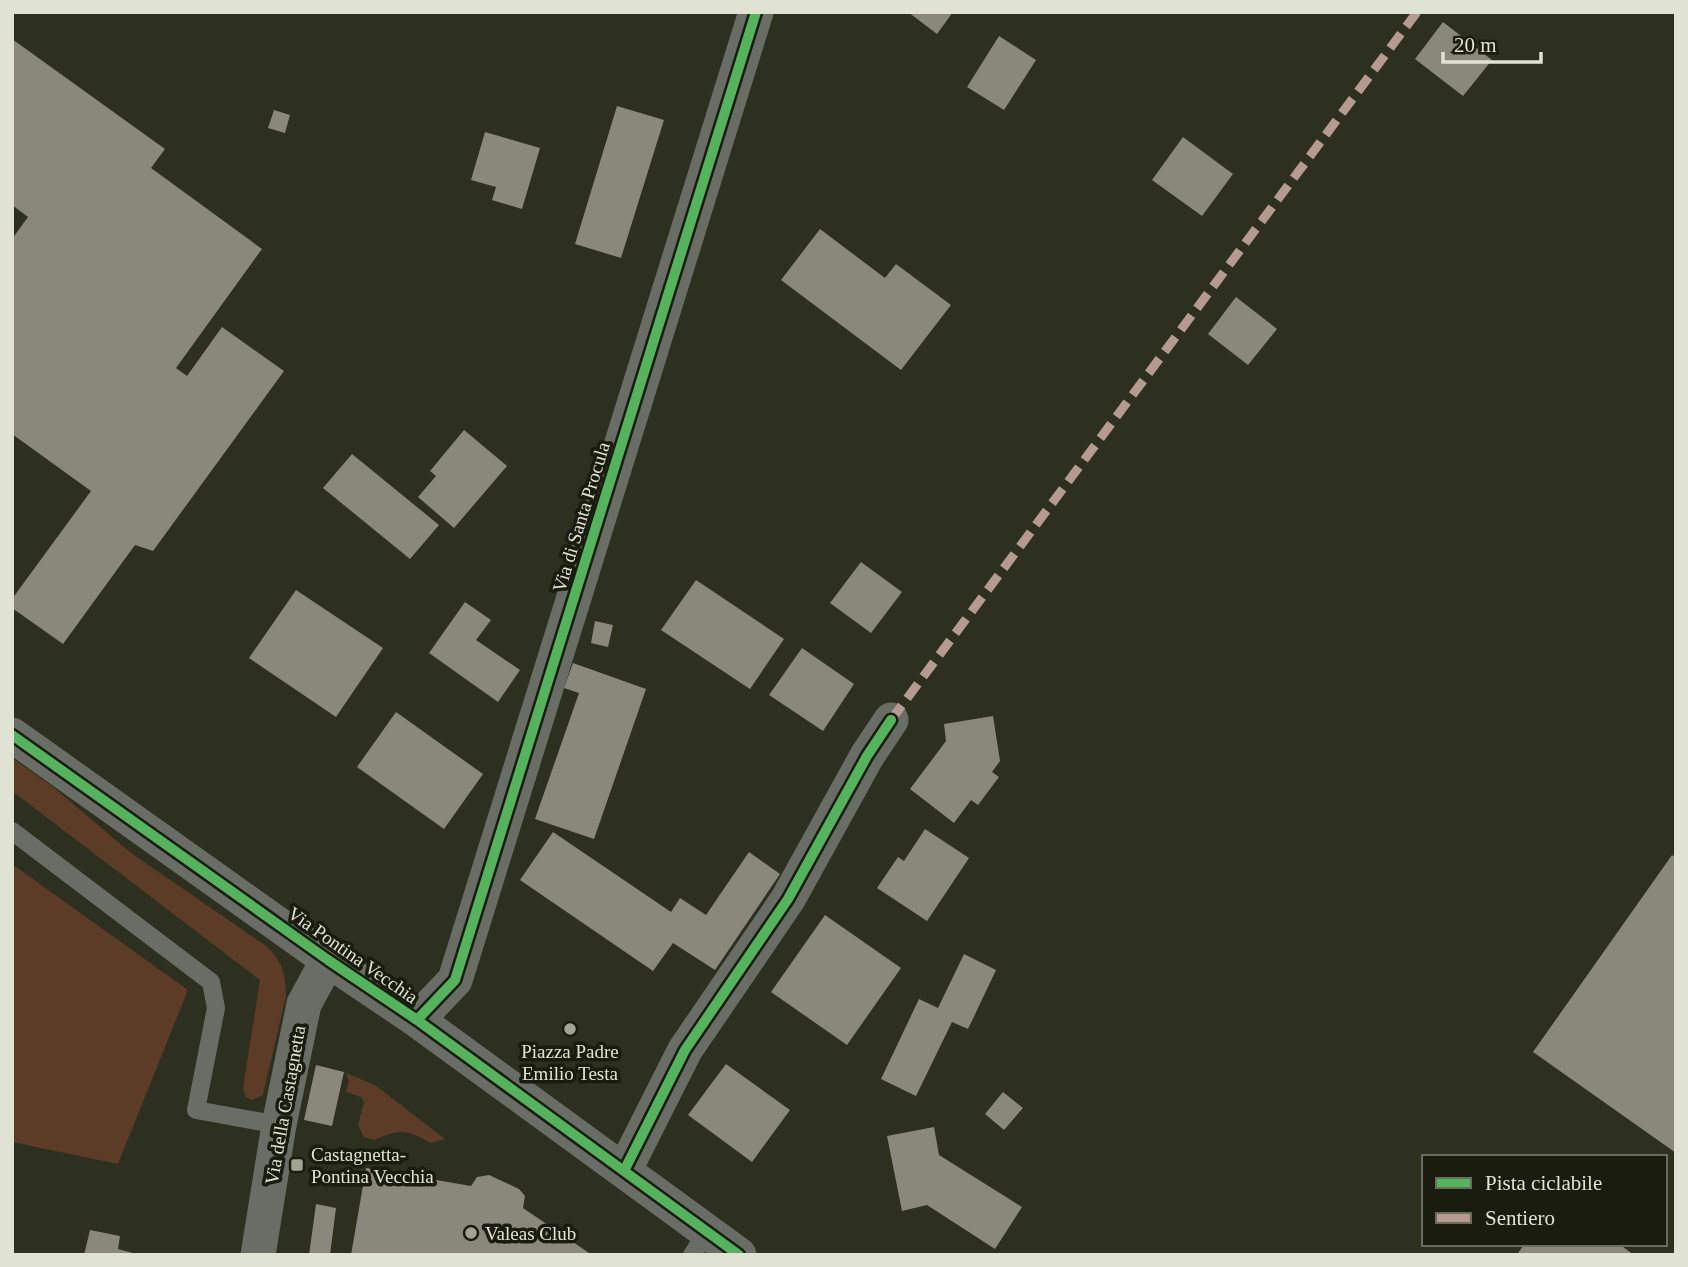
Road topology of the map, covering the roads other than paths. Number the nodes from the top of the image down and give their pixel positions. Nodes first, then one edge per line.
1 (756, 12) edge
2 (891, 720) dead end
3 (12, 735) edge
4 (12, 831) edge
5 (328, 960) junction
6 (417, 1020) junction
7 (279, 1125) junction
8 (624, 1171) junction
9 (700, 1243) edge
10 (258, 1255) edge
11 (739, 1255) edge

1 - 6 street, Via di Santa Procula
2 - 8 street
3 - 5 street, Via Pontina Vecchia
4 - 7 lane
5 - 6 street, Via Pontina Vecchia
5 - 7 street, Via della Castagnetta
6 - 8 street, Via Pontina Vecchia
7 - 10 street, Via della Castagnetta
8 - 9 street, Via Pontina Vecchia
9 - 11 street, Via Pontina Vecchia

